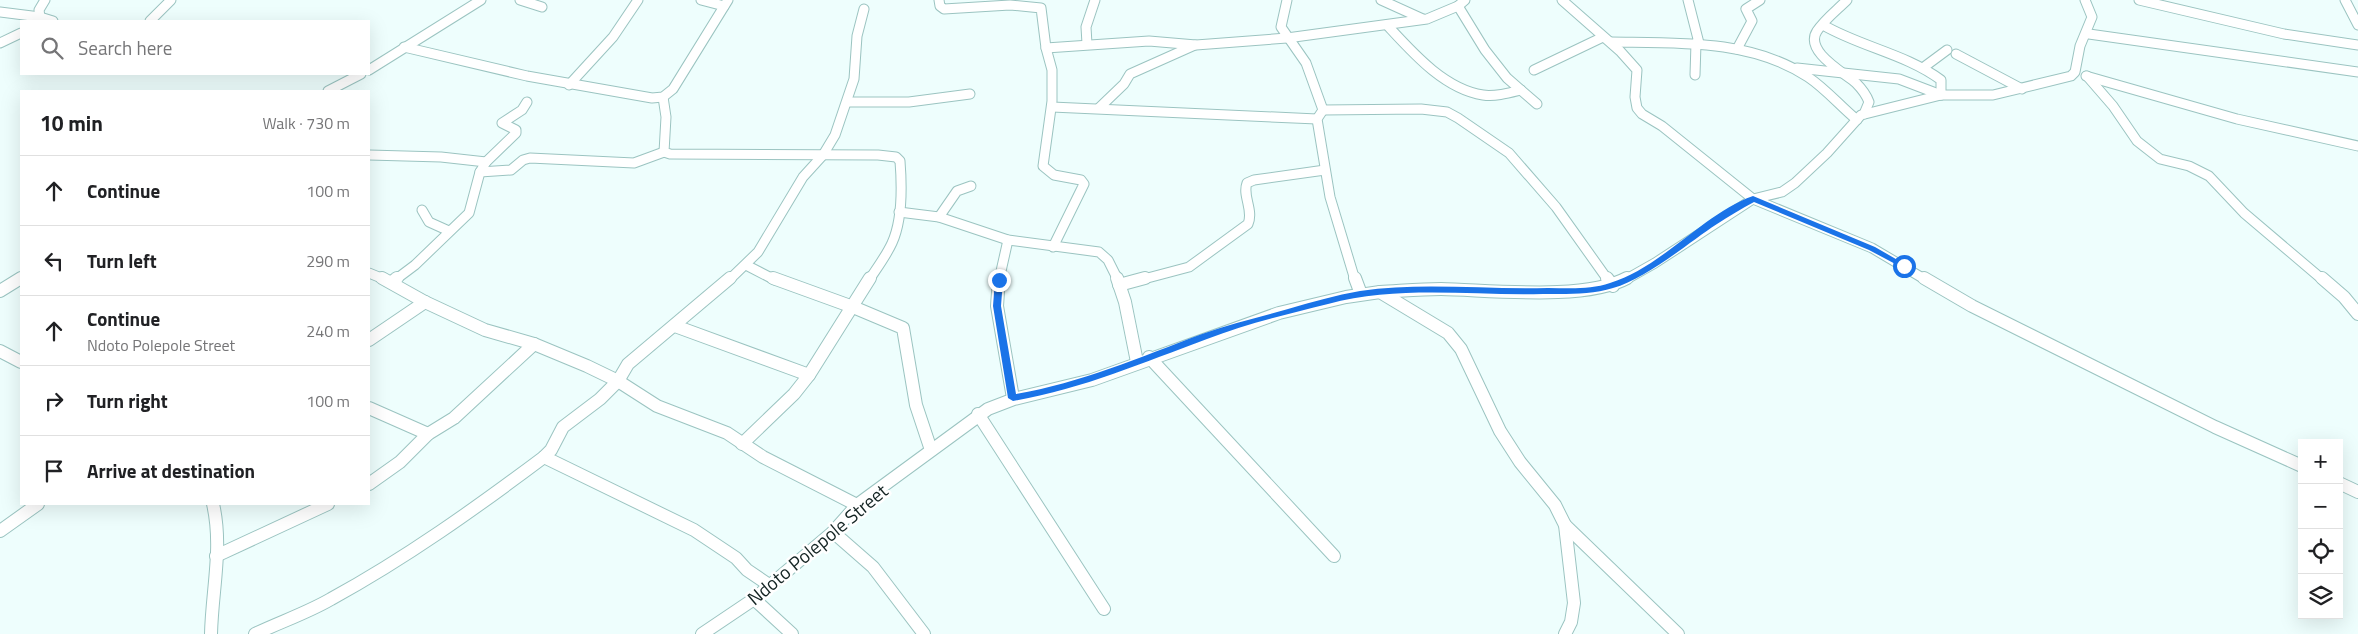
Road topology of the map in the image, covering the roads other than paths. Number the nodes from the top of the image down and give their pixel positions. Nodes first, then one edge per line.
1 (45, 0) edge
2 (171, 0) edge
3 (481, 0) edge
4 (520, 0) edge
5 (638, 0) edge
6 (701, 0) edge
7 (939, 0) edge
8 (1095, 0) edge
9 (1287, 0) edge
10 (1381, 0) edge
11 (1562, 0) edge
12 (1688, 0) edge
13 (1760, 0) edge
14 (1847, 0) edge
15 (2085, 0) edge
16 (2139, 0) edge
17 (2346, 0) edge
18 (726, 3) edge
19 (1039, 3) edge
20 (1462, 3) edge
21 (542, 7) dead end
22 (864, 9) dead end
23 (0, 12) edge
24 (38, 19) edge
25 (151, 20) edge
26 (1423, 20) junction
27 (1387, 25) junction
28 (1823, 25) junction
29 (2358, 25) edge
30 (20, 33) edge
31 (2089, 34) dead end
32 (1287, 38) junction
33 (1607, 39) junction
34 (0, 43) edge
35 (1697, 43) junction
36 (1088, 44) junction
37 (1196, 45) junction
38 (2358, 45) edge
39 (404, 47) junction
40 (1046, 48) junction
41 (1737, 49) junction
42 (1789, 67) junction
43 (1924, 67) junction
44 (370, 68) edge
45 (1534, 70) dead end
46 (2075, 72) junction
47 (2358, 72) edge
48 (359, 75) edge
49 (1695, 75) dead end
50 (1848, 75) junction
51 (2087, 76) junction
52 (569, 86) junction
53 (2022, 89) junction
54 (330, 90) edge
55 (1521, 90) junction
56 (970, 94) dead end
57 (1941, 95) junction
58 (663, 97) junction
59 (527, 102) dead end
60 (847, 102) junction
61 (1537, 104) dead end
62 (1052, 107) junction
63 (1099, 108) junction
64 (1323, 110) junction
65 (1860, 117) junction
66 (1317, 119) junction
67 (2358, 146) edge
68 (664, 152) junction
69 (370, 155) edge
70 (823, 155) junction
71 (486, 162) junction
72 (1325, 170) junction
73 (480, 172) junction
74 (971, 186) dead end
75 (1753, 199) junction
76 (422, 210) dead end
77 (899, 212) junction
78 (939, 217) junction
79 (449, 230) junction
80 (1008, 240) junction
81 (1053, 247) junction
82 (746, 265) junction
83 (370, 273) edge
84 (20, 279) edge
85 (392, 282) junction
86 (1119, 285) junction
87 (1613, 286) junction
88 (0, 291) edge
89 (1380, 292) junction
90 (1361, 294) junction
91 (425, 302) junction
92 (853, 307) junction
93 (2358, 314) edge
94 (675, 326) junction
95 (370, 339) edge
96 (534, 344) junction
97 (0, 351) edge
98 (1149, 357) junction
99 (20, 361) edge
100 (1137, 362) junction
101 (809, 375) junction
102 (618, 381) junction
103 (1013, 398) junction
104 (370, 408) edge
105 (978, 414) junction
106 (428, 434) junction
107 (742, 444) junction
108 (931, 450) junction
109 (544, 457) junction
110 (2298, 464) edge
111 (370, 483) edge
112 (2341, 484) edge
113 (2358, 492) edge
114 (37, 505) edge
115 (213, 505) edge
116 (326, 505) edge
117 (857, 505) junction
118 (1565, 525) junction
119 (0, 530) edge
120 (833, 532) junction
121 (216, 556) junction
122 (1334, 556) dead end
123 (768, 585) junction
124 (754, 599) junction
125 (1104, 609) dead end
126 (211, 634) edge
127 (256, 634) edge
128 (702, 634) edge
129 (792, 634) edge
130 (924, 634) edge
131 (1565, 634) edge
132 (1678, 634) edge

1 - 24 street
2 - 25 street
3 - 39 street
4 - 21 street
5 - 52 street
6 - 18 street
7 - 19 street
8 - 36 street
9 - 32 street
10 - 26 street
11 - 33 street
12 - 35 street
13 - 41 street
14 - 28 street
15 - 46 street
16 - 38 street
17 - 29 street
18 - 58 street
19 - 40 street
20 - 26 street
20 - 55 street
22 - 60 street
23 - 24 street
26 - 27 street
27 - 32 street
27 - 55 street
28 - 43 street
28 - 50 street
30 - 34 street
31 - 47 street
32 - 37 street
32 - 64 street
33 - 35 street
33 - 45 street
33 - 75 street
35 - 41 street
35 - 49 street
36 - 37 street
36 - 40 street
37 - 63 street
39 - 44 street
39 - 52 street
40 - 62 street
41 - 42 street
42 - 50 street
42 - 65 street
43 - 53 street
43 - 57 street
46 - 51 street
46 - 53 street
48 - 54 street
50 - 57 street
50 - 65 street
51 - 67 street
51 - 93 street
52 - 58 street
53 - 57 street
55 - 61 street
56 - 60 street
57 - 65 street
58 - 68 street
59 - 71 street
60 - 70 street
62 - 63 street
62 - 81 street
63 - 66 street
64 - 66 street
64 - 87 street
65 - 75 street
66 - 72 street
68 - 70 street
68 - 73 street
69 - 71 street
70 - 77 street
70 - 82 street
71 - 73 street
72 - 86 street
72 - 90 street
73 - 79 street
74 - 78 street
75 - 87 street
75 - 110 street
76 - 79 street
77 - 78 street
77 - 92 street
78 - 80 street
79 - 85 street
80 - 81 street
80 - 103 street
81 - 86 street
82 - 92 street
82 - 94 street
83 - 85 street
84 - 88 street
85 - 91 street
86 - 100 street
87 - 89 street, Ndoto Polepole Street
89 - 90 street, Ndoto Polepole Street
89 - 118 street
90 - 98 street, Ndoto Polepole Street
91 - 95 street
91 - 96 street
92 - 101 street
92 - 108 street
94 - 101 street
94 - 102 street
96 - 102 street
96 - 106 street
97 - 99 street
98 - 100 street, Ndoto Polepole Street
98 - 122 street
100 - 103 street, Ndoto Polepole Street
101 - 107 street
102 - 107 street
102 - 109 street
103 - 105 street, Ndoto Polepole Street
104 - 106 street
105 - 108 street, Ndoto Polepole Street
105 - 125 street
106 - 111 street
107 - 117 street
108 - 117 street, Ndoto Polepole Street
109 - 123 street
109 - 127 street
112 - 113 street
114 - 119 street
115 - 121 street
116 - 121 street
117 - 120 street, Ndoto Polepole Street
118 - 131 street
118 - 132 street
120 - 123 street, Ndoto Polepole Street
120 - 130 street
121 - 126 street
123 - 124 street, Ndoto Polepole Street
124 - 128 street, Ndoto Polepole Street
124 - 129 street

